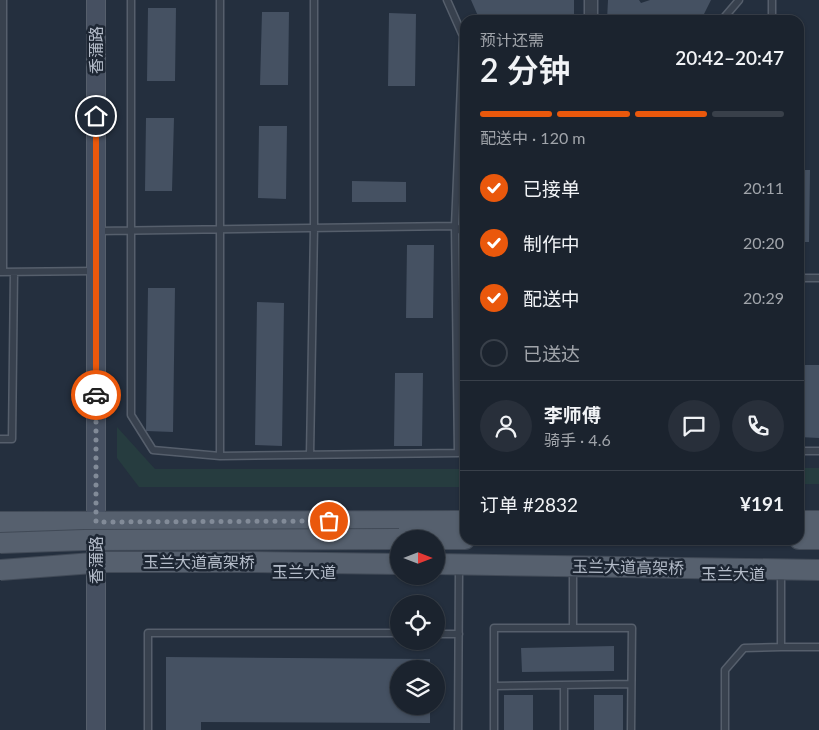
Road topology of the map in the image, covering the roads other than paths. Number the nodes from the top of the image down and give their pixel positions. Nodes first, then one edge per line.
1 (3, 0) edge
2 (96, 0) edge
3 (131, 0) edge
4 (220, 0) edge
5 (314, 0) edge
6 (447, 0) edge
7 (591, 0) edge
8 (739, 0) edge
9 (772, 0) edge
10 (591, 15) edge
11 (726, 15) edge
12 (772, 15) edge
13 (460, 28) edge
14 (460, 131) edge
15 (456, 226) junction
16 (314, 228) junction
17 (220, 230) junction
18 (460, 230) edge
19 (130, 231) junction
20 (96, 232) junction
21 (96, 271) junction
22 (2, 272) edge
23 (14, 272) junction
24 (804, 278) edge
25 (819, 278) edge
26 (0, 439) edge
27 (804, 451) edge
28 (819, 451) edge
29 (310, 455) junction
30 (220, 456) junction
31 (460, 521) edge
32 (804, 521) edge
33 (819, 521) edge
34 (0, 522) edge
35 (96, 522) junction
36 (390, 539) edge
37 (445, 539) edge
38 (460, 539) edge
39 (804, 539) edge
40 (819, 539) edge
41 (0, 543) edge
42 (390, 564) edge
43 (445, 564) edge
44 (0, 570) edge
45 (819, 570) edge
46 (96, 571) junction
47 (390, 572) edge
48 (445, 572) edge
49 (459, 572) junction
50 (573, 573) junction
51 (781, 574) junction
52 (819, 574) edge
53 (573, 628) junction
54 (390, 634) edge
55 (445, 634) edge
56 (459, 634) junction
57 (781, 647) junction
58 (819, 647) edge
59 (631, 684) junction
60 (564, 685) junction
61 (494, 686) junction
62 (96, 730) edge
63 (148, 730) edge
64 (458, 730) edge
65 (494, 730) edge
66 (564, 730) edge
67 (631, 730) edge
68 (725, 730) edge

1 - 22 lane
2 - 20 street, 香蒲路
3 - 19 lane
4 - 17 lane
5 - 16 lane
6 - 13 lane
7 - 10 street
8 - 11 lane
9 - 12 lane
14 - 15 lane
15 - 16 lane
15 - 18 lane
15 - 29 lane
16 - 17 lane
16 - 29 lane
17 - 19 lane
17 - 30 lane
19 - 20 lane
19 - 30 lane
20 - 21 street, 香蒲路
21 - 23 lane
21 - 35 street, 香蒲路
22 - 23 lane
23 - 26 lane
24 - 25 lane
27 - 28 lane
29 - 30 lane
31 - 35 main road
32 - 33 main road
34 - 35 main road
35 - 46 street, 香蒲路
36 - 41 main road, 玉兰大道高架桥, bridge
37 - 38 main road
39 - 40 main road
42 - 44 main road, 玉兰大道高架桥, bridge
43 - 45 main road, 玉兰大道高架桥
44 - 46 main road, 玉兰大道
46 - 47 main road, 玉兰大道
46 - 62 street, 香蒲路
48 - 49 main road, 玉兰大道
49 - 50 main road, 玉兰大道
49 - 56 lane
50 - 51 main road, 玉兰大道
50 - 53 lane
51 - 52 main road, 玉兰大道
51 - 57 lane
53 - 59 lane
53 - 61 lane
54 - 63 lane
55 - 56 lane
56 - 64 lane
57 - 58 lane
57 - 68 lane
59 - 60 lane
59 - 67 lane
60 - 61 lane
60 - 66 lane
61 - 65 lane

